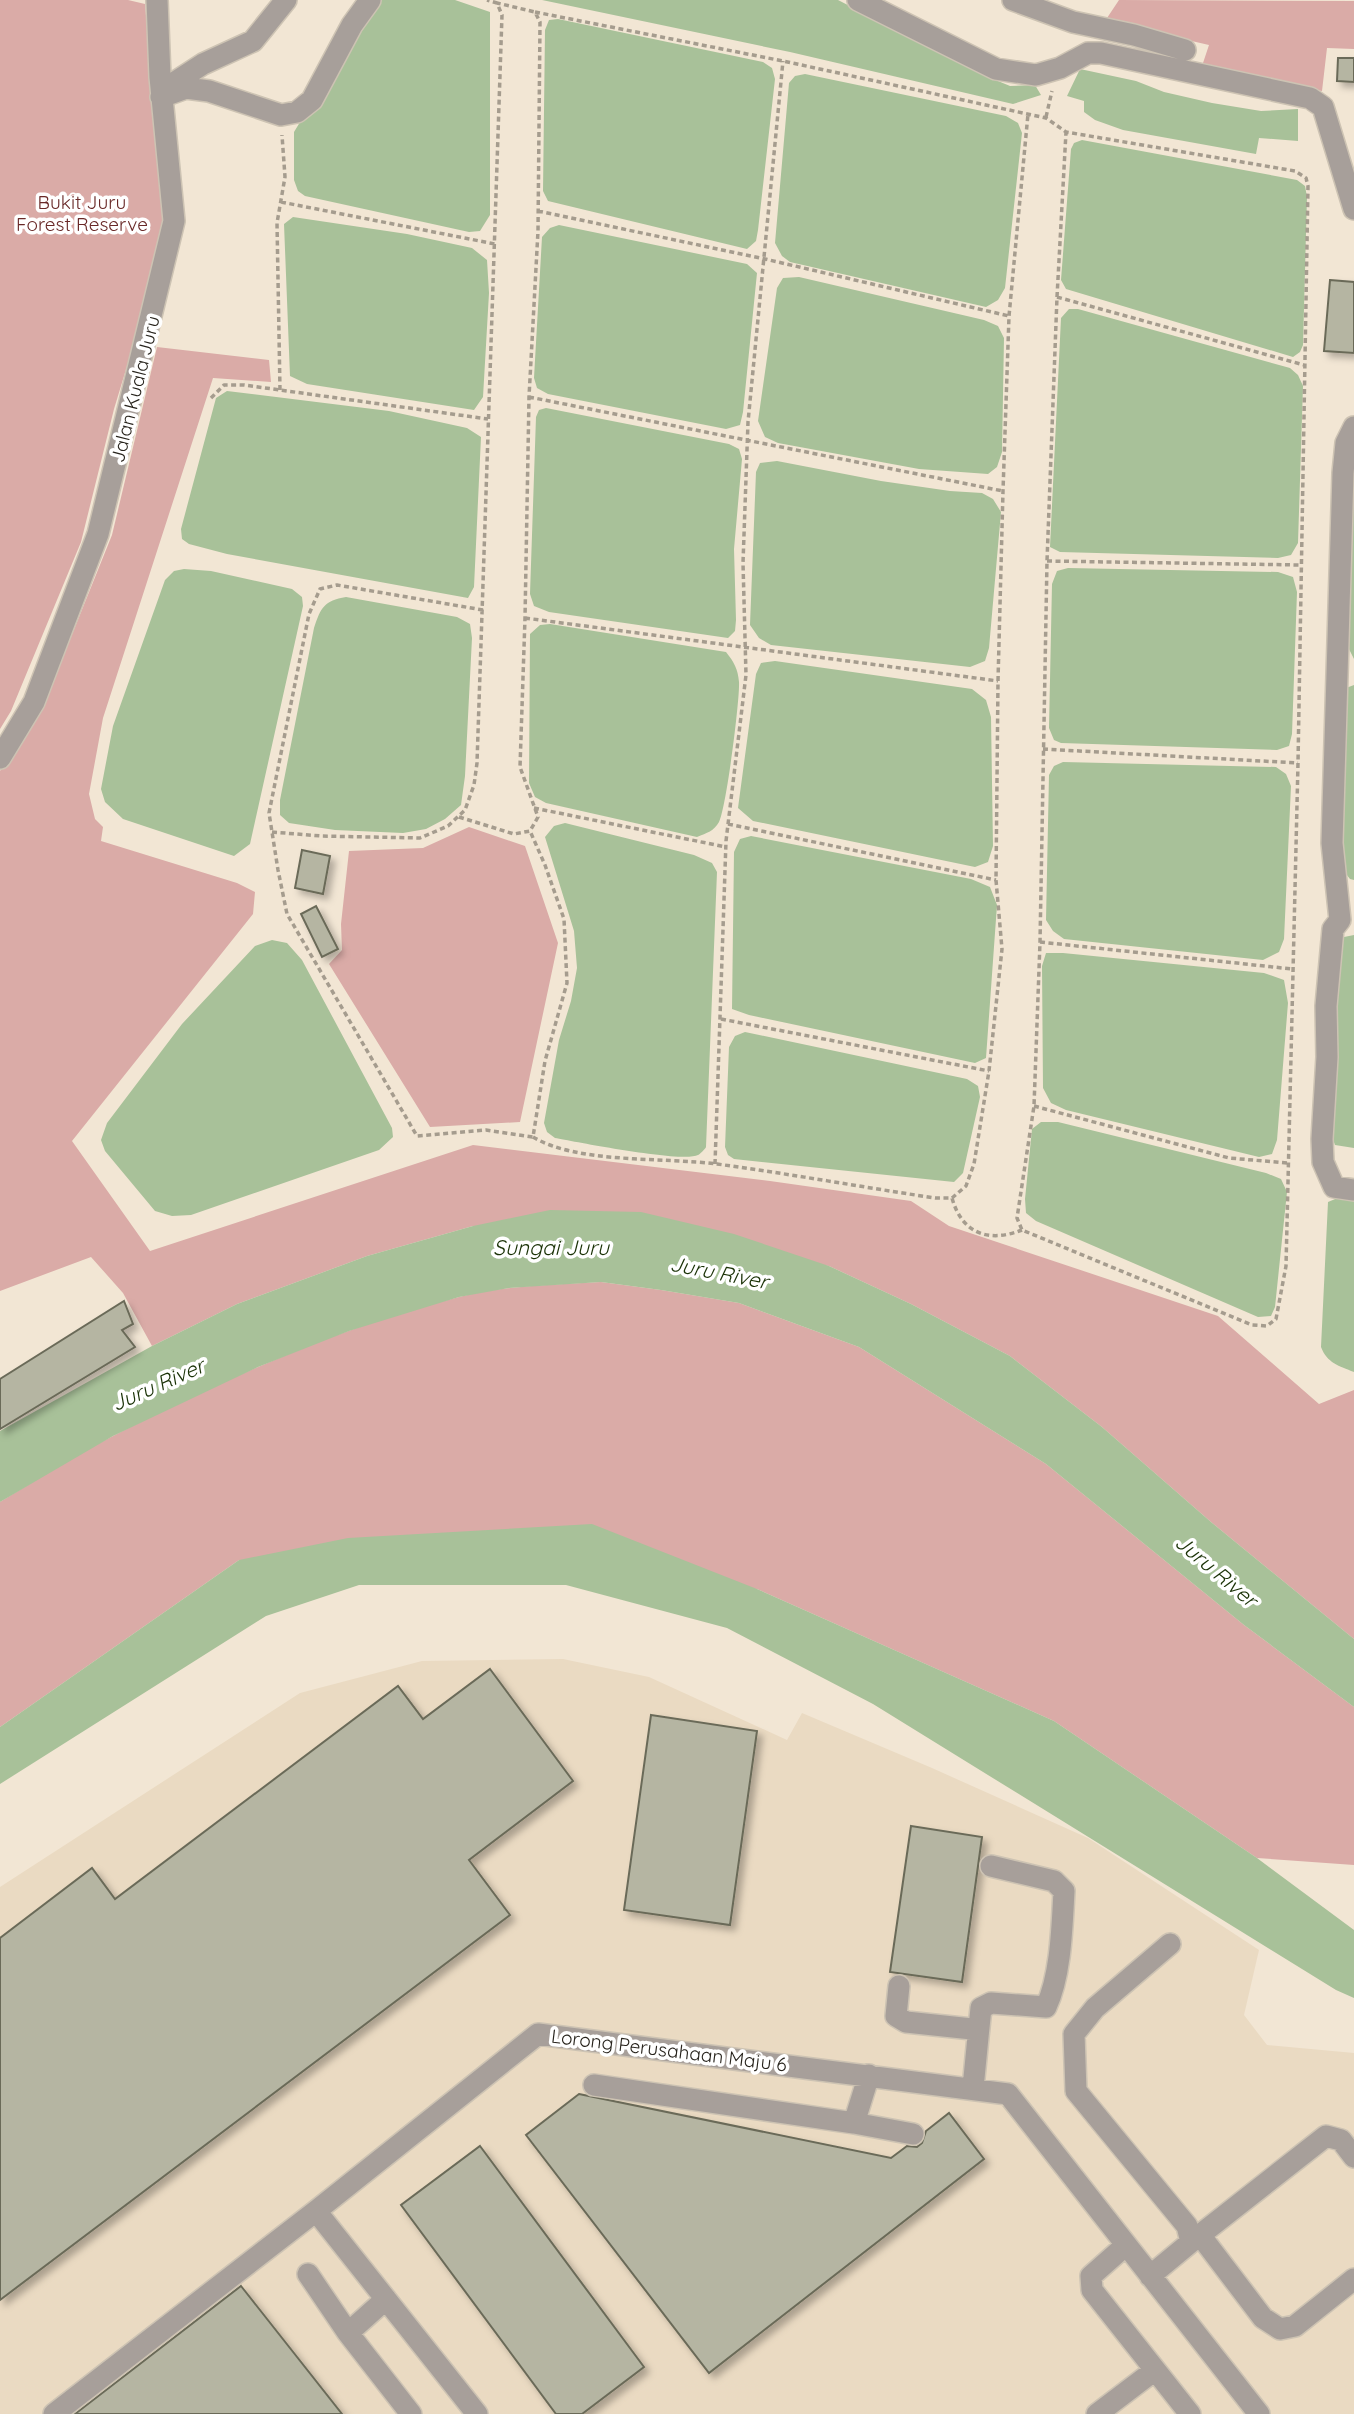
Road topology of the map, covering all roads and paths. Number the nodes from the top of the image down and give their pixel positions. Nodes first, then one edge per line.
1 (157, 0) edge
2 (286, 0) edge
3 (370, 0) edge
4 (486, 0) edge
5 (858, 0) edge
6 (1013, 0) edge
7 (497, 3) junction
8 (535, 12) junction
9 (1185, 50) dead end
10 (783, 61) junction
11 (1045, 72) junction
12 (161, 94) junction
13 (1028, 114) junction
14 (281, 115) junction
15 (1046, 118) junction
16 (1066, 132) junction
17 (281, 202) junction
18 (1354, 209) edge
19 (538, 211) junction
20 (495, 244) junction
21 (765, 259) junction
22 (1057, 297) junction
23 (1009, 316) junction
24 (1305, 365) junction
25 (279, 390) junction
26 (529, 397) junction
27 (211, 398) dead end
28 (488, 419) junction
29 (1354, 426) edge
30 (748, 442) junction
31 (1003, 491) junction
32 (1047, 561) junction
33 (1301, 565) junction
34 (483, 610) junction
35 (526, 618) junction
36 (746, 649) junction
37 (998, 681) junction
38 (1043, 749) junction
39 (0, 758) edge
40 (1298, 763) junction
41 (534, 808) junction
42 (458, 816) junction
43 (728, 824) junction
44 (530, 831) junction
45 (271, 832) junction
46 (726, 846) junction
47 (996, 880) junction
48 (1040, 942) junction
49 (1292, 969) junction
50 (721, 1019) junction
51 (989, 1070) junction
52 (1034, 1106) junction
53 (533, 1137) junction
54 (1288, 1163) junction
55 (715, 1164) junction
56 (1354, 1189) edge
57 (952, 1198) junction
58 (1022, 1230) junction
59 (991, 1866) dead end
60 (1170, 1944) dead end
61 (899, 1986) dead end
62 (978, 2037) junction
63 (869, 2075) junction
64 (594, 2085) dead end
65 (972, 2088) junction
66 (854, 2123) junction
67 (913, 2134) dead end
68 (1354, 2157) edge
69 (316, 2211) junction
70 (1195, 2239) junction
71 (1126, 2245) junction
72 (308, 2274) dead end
73 (1150, 2276) junction
74 (1354, 2279) edge
75 (386, 2299) junction
76 (348, 2333) junction
77 (1156, 2370) junction
78 (54, 2414) edge
79 (411, 2414) edge
80 (477, 2414) edge
81 (1097, 2414) edge
82 (1190, 2414) edge
83 (1259, 2414) edge

1 - 12 street, Jalan Kuala Juru
2 - 12 street
3 - 14 street
4 - 7 path
5 - 11 street
6 - 9 street
7 - 8 path
7 - 20 path
8 - 10 path
8 - 19 path
10 - 13 path
10 - 21 path
11 - 15 path
11 - 18 street
12 - 14 street
12 - 39 street, Jalan Kuala Juru
13 - 15 path
13 - 23 path
14 - 17 path
15 - 16 path
16 - 22 path
16 - 24 path
17 - 20 path
17 - 25 path
19 - 21 path
19 - 26 path
20 - 28 path
21 - 23 path
21 - 30 path
22 - 24 path
22 - 32 path
23 - 31 path
24 - 33 path
25 - 27 path
25 - 28 path
26 - 30 path
26 - 35 path
28 - 34 path
29 - 56 street
30 - 31 path
30 - 36 path
31 - 37 path
32 - 33 path
32 - 38 path
33 - 40 path
34 - 42 path
34 - 45 path
35 - 36 path
35 - 41 path
36 - 37 path
36 - 43 path
37 - 47 path
38 - 40 path
38 - 48 path
40 - 49 path
41 - 44 path
41 - 46 path
42 - 44 path
42 - 45 path
43 - 46 path
43 - 47 path
44 - 53 path
45 - 53 path
46 - 50 path
47 - 51 path
48 - 49 path
48 - 52 path
49 - 54 path
50 - 51 path
50 - 55 path
51 - 57 path
52 - 54 path
52 - 58 path
53 - 55 path
54 - 58 path
55 - 57 path
57 - 58 path
59 - 62 street
60 - 70 street
61 - 62 street
62 - 65 street
63 - 65 street, Lorong Perusahaan Maju 6
63 - 66 street
63 - 69 street, Lorong Perusahaan Maju 6
64 - 66 street
65 - 71 street, Lorong Perusahaan Maju 6
66 - 67 street
68 - 70 street
69 - 75 street
69 - 78 street, Lorong Perusahaan Maju 6
70 - 73 street
70 - 74 street
71 - 73 street, Lorong Perusahaan Maju 6
71 - 77 street
72 - 76 street
73 - 83 street, Lorong Perusahaan Maju 6
75 - 76 street
75 - 80 street
76 - 79 street
77 - 81 street
77 - 82 street

